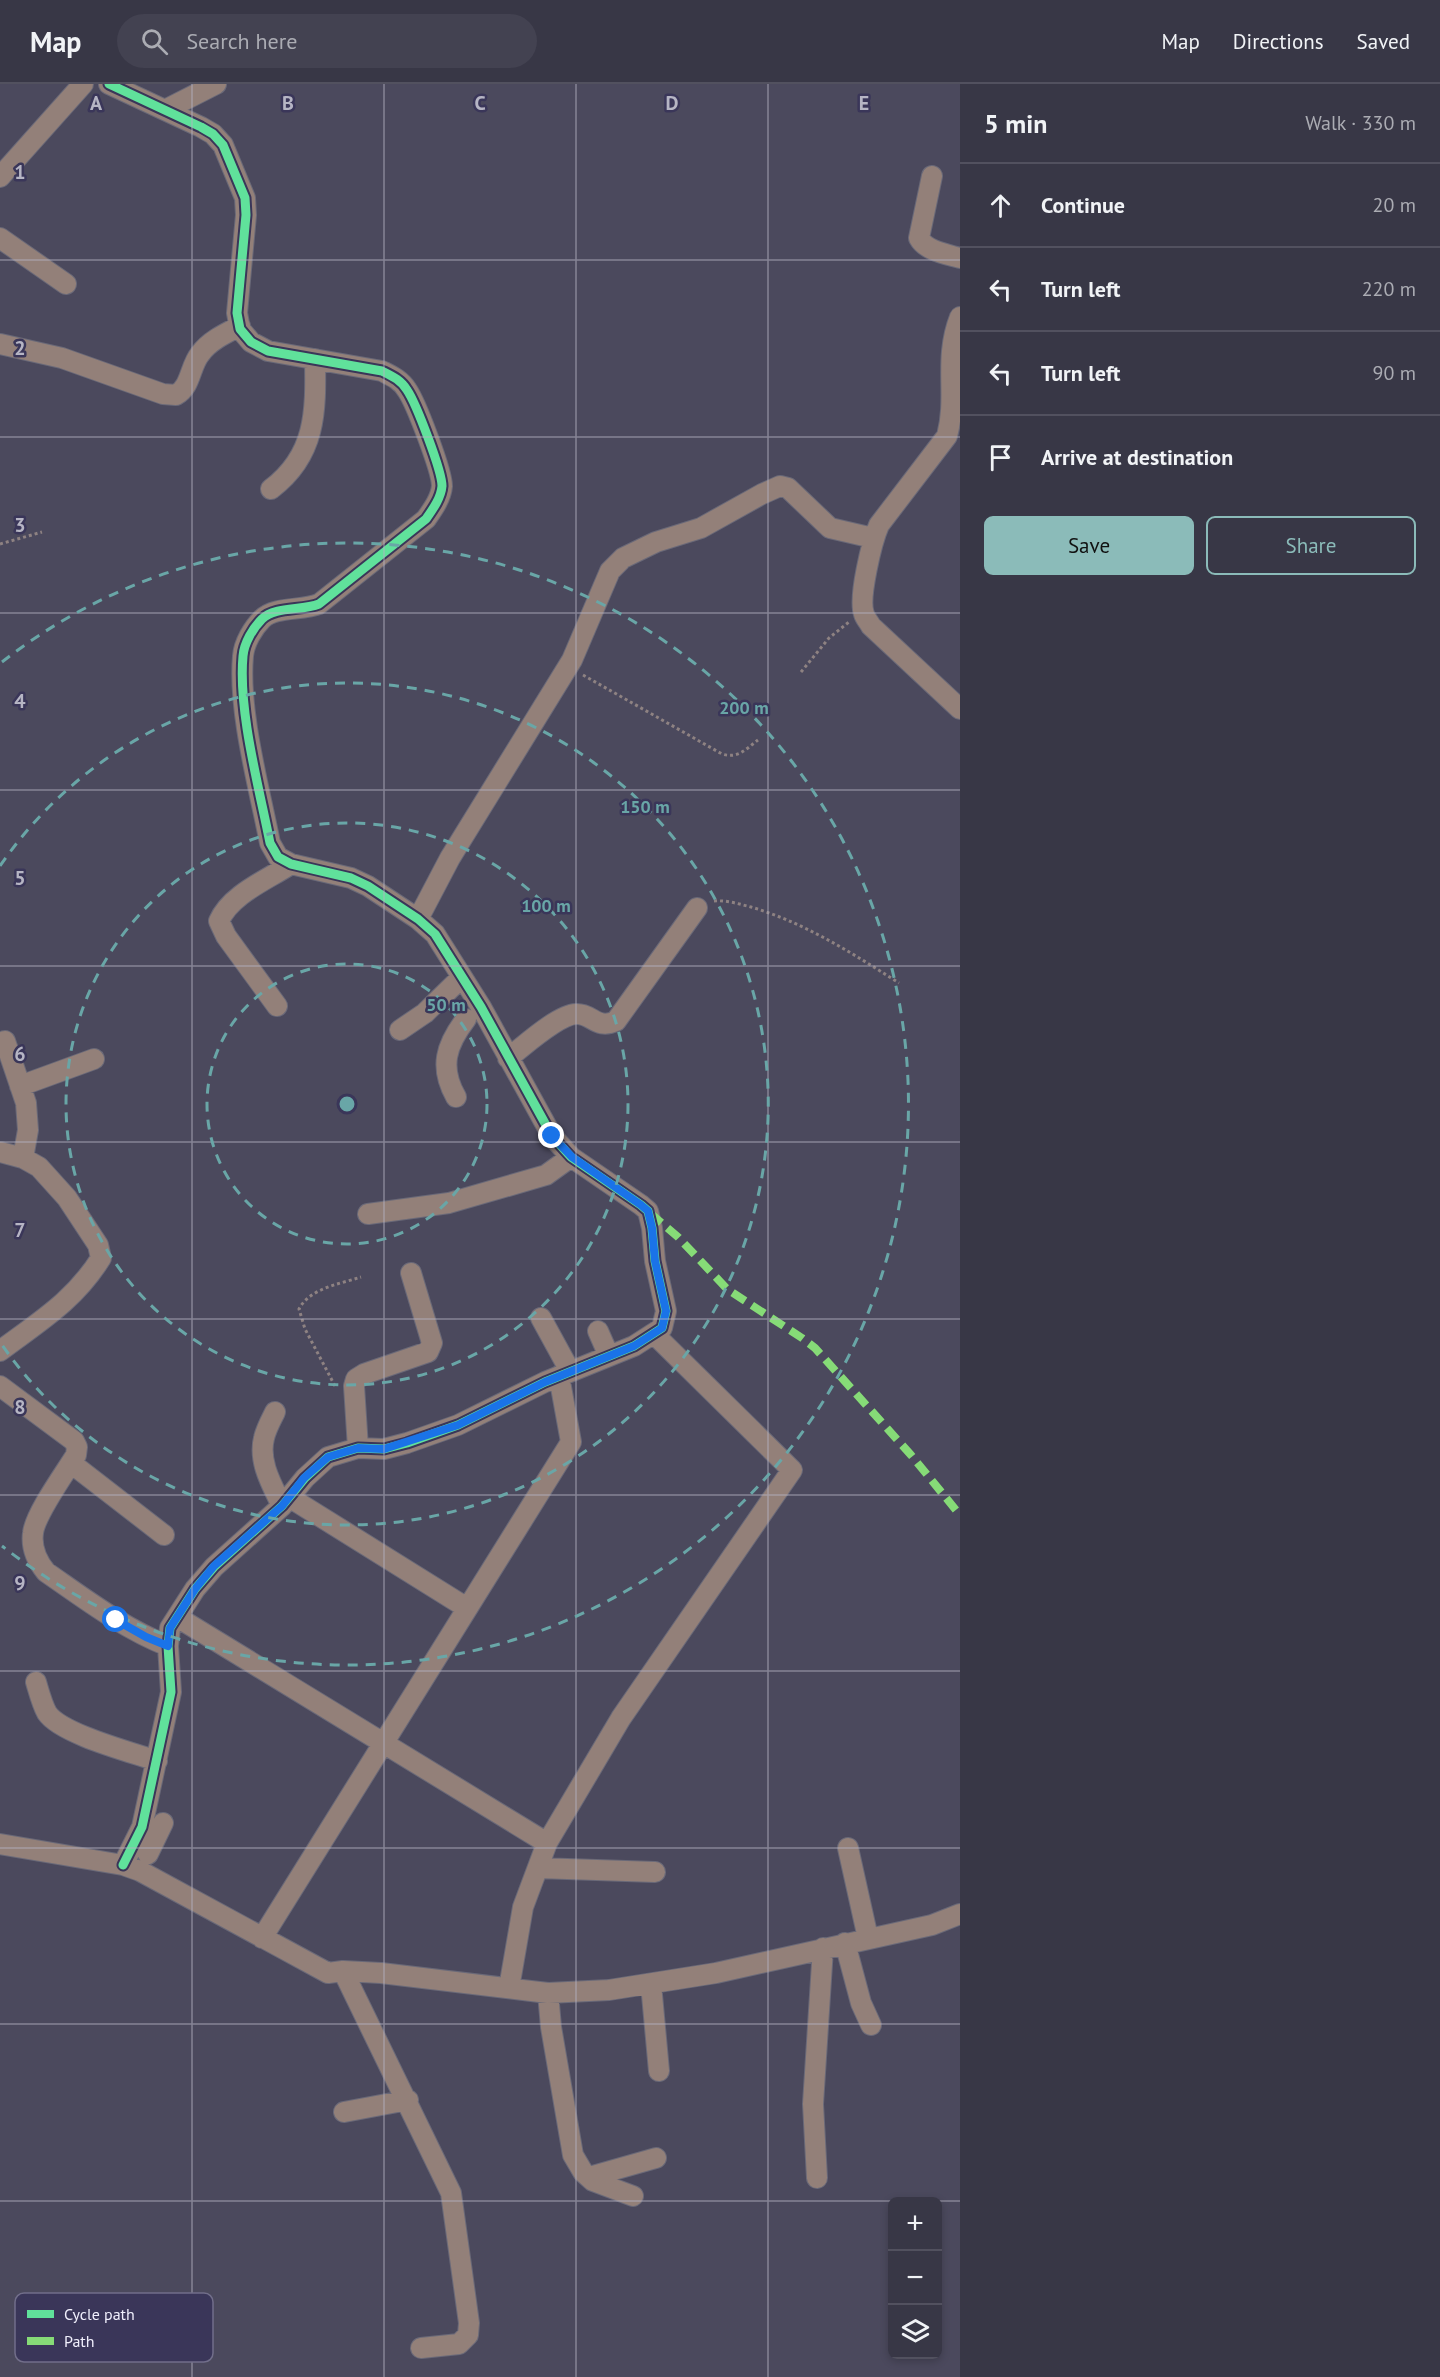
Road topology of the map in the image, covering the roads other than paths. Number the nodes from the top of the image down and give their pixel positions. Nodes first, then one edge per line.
1 (83, 84) edge
2 (109, 84) edge
3 (152, 84) edge
4 (216, 84) edge
5 (135, 95) junction
6 (165, 110) junction
7 (932, 176) dead end
8 (0, 177) edge
9 (0, 238) edge
10 (960, 258) edge
11 (66, 284) dead end
12 (960, 317) edge
13 (240, 326) junction
14 (0, 344) edge
15 (315, 359) junction
16 (271, 489) dead end
17 (873, 538) junction
18 (960, 709) edge
19 (291, 864) junction
20 (697, 908) road end
21 (418, 919) junction
22 (462, 977) junction
23 (277, 1006) dead end
24 (475, 1012) junction
25 (400, 1030) dead end
26 (5, 1041) dead end
27 (508, 1058) junction
28 (94, 1059) dead end
29 (20, 1086) junction
30 (456, 1097) dead end
31 (0, 1152) edge
32 (572, 1157) junction
33 (23, 1158) junction
34 (368, 1214) dead end
35 (411, 1274) dead end
36 (541, 1318) dead end
37 (598, 1331) dead end
38 (654, 1334) junction
39 (0, 1351) edge
40 (609, 1356) junction
41 (565, 1374) junction
42 (0, 1386) edge
43 (275, 1412) dead end
44 (358, 1448) junction
45 (71, 1463) junction
46 (286, 1502) junction
47 (164, 1535) dead end
48 (467, 1608) junction
49 (177, 1617) junction
50 (168, 1646) junction
51 (36, 1682) dead end
52 (384, 1743) junction
53 (157, 1761) junction
54 (163, 1823) dead end
55 (547, 1843) junction
56 (0, 1844) edge
57 (848, 1848) dead end
58 (139, 1864) junction
59 (538, 1868) junction
60 (656, 1872) dead end
61 (960, 1914) edge
62 (262, 1938) junction
63 (868, 1938) junction
64 (845, 1943) junction
65 (823, 1948) junction
66 (343, 1971) junction
67 (651, 1984) junction
68 (509, 1988) junction
69 (548, 1993) junction
70 (871, 2025) dead end
71 (659, 2071) dead end
72 (408, 2100) junction
73 (344, 2112) dead end
74 (656, 2158) dead end
75 (589, 2177) junction
76 (817, 2178) dead end
77 (633, 2196) dead end
78 (421, 2348) dead end

1 - 8 street
2 - 5 street
3 - 5 street
4 - 6 street
5 - 6 street
6 - 13 street
7 - 10 street
9 - 11 street
12 - 17 street
13 - 14 street
13 - 15 street
15 - 16 street
15 - 19 street
17 - 18 street
17 - 21 street
19 - 21 street
19 - 23 street
20 - 27 street
21 - 22 street
22 - 24 street
22 - 25 street
24 - 27 street
24 - 30 street
26 - 29 street
27 - 32 street
28 - 29 street
29 - 33 street
31 - 33 street
32 - 34 street
32 - 38 street
33 - 39 street
35 - 44 street
36 - 41 street
37 - 40 street
38 - 40 street
38 - 55 street
40 - 41 street
41 - 44 street
41 - 48 street
42 - 45 street
43 - 46 street
44 - 46 street
45 - 47 street
45 - 50 street
46 - 48 street
46 - 49 street
48 - 52 street
49 - 50 street
49 - 52 street
50 - 53 street
51 - 53 street
52 - 55 street
52 - 62 street
53 - 58 street
54 - 58 street
55 - 59 street
56 - 58 street
57 - 63 street
58 - 62 street
59 - 60 street
59 - 68 street
61 - 63 street
62 - 66 street
63 - 64 street
64 - 65 street
64 - 70 street
65 - 67 street
65 - 76 street
66 - 68 street
66 - 72 street
67 - 69 street
67 - 71 street
68 - 69 street
69 - 75 street
72 - 73 street
72 - 78 street
74 - 75 street
75 - 77 street

